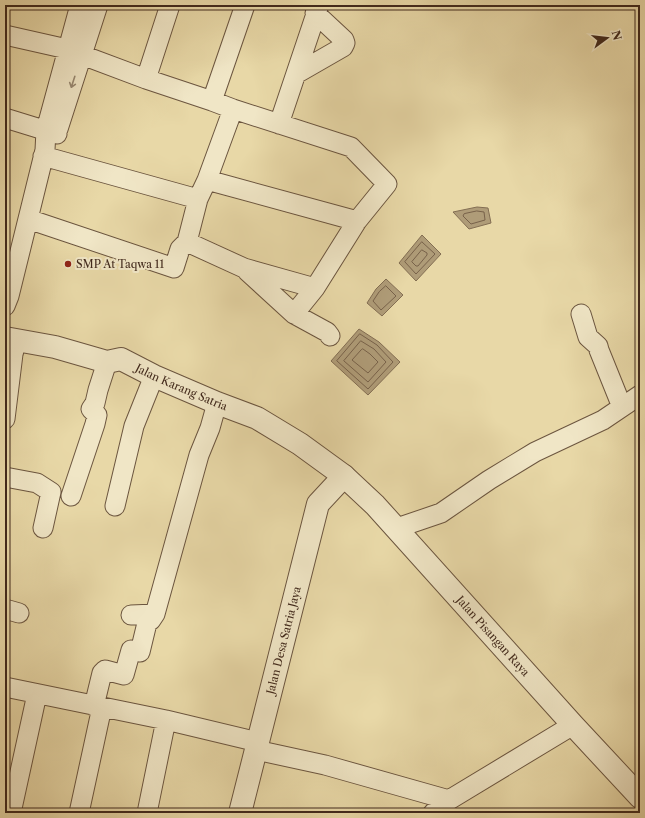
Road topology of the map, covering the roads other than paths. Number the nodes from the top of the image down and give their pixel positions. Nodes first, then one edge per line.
1 (80, 5) edge
2 (98, 5) edge
3 (170, 5) edge
4 (245, 5) edge
5 (317, 9) edge
6 (5, 35) edge
7 (74, 52) junction
8 (296, 74) junction
9 (146, 79) junction
10 (212, 101) junction
11 (233, 109) junction
12 (5, 118) edge
13 (279, 124) junction
14 (51, 132) junction
15 (44, 153) junction
16 (207, 180) junction
17 (198, 199) junction
18 (28, 219) junction
19 (357, 221) junction
20 (187, 242) junction
21 (244, 268) junction
22 (315, 288) junction
23 (5, 306) edge
24 (294, 314) junction
25 (581, 314) dead end
26 (330, 336) dead end
27 (11, 339) edge
28 (107, 362) junction
29 (154, 376) junction
30 (640, 396) edge
31 (217, 403) junction
32 (622, 407) junction
33 (5, 419) edge
34 (344, 476) junction
35 (5, 477) edge
36 (71, 496) dead end
37 (114, 506) dead end
38 (43, 528) dead end
39 (397, 528) junction
40 (155, 614) junction
41 (131, 615) dead end
42 (5, 687) edge
43 (37, 694) junction
44 (98, 706) junction
45 (166, 720) junction
46 (573, 724) junction
47 (257, 746) junction
48 (640, 797) edge
49 (449, 800) junction
50 (11, 813) edge
51 (79, 813) edge
52 (147, 813) edge
53 (240, 813) edge
54 (432, 813) edge

1 - 7 street
2 - 7 street
3 - 9 street
4 - 10 street
5 - 8 street
5 - 8 street
6 - 7 street
7 - 9 street
7 - 14 street
8 - 13 street
9 - 10 street
10 - 11 street
11 - 13 street
11 - 16 street
12 - 14 street
13 - 19 street
14 - 15 street
15 - 17 street
15 - 18 street
16 - 17 street
16 - 19 street
17 - 20 street
18 - 20 street
18 - 23 street
19 - 22 street
20 - 21 street
21 - 22 street
21 - 24 street
22 - 24 street
24 - 26 street
25 - 32 street
27 - 28 street, Jalan Karang Satria
27 - 33 street
28 - 29 street, Jalan Karang Satria
28 - 36 street
29 - 31 street, Jalan Karang Satria
29 - 37 street
30 - 32 street
31 - 34 street, Jalan Karang Satria
31 - 40 street
32 - 39 street
34 - 39 street, Jalan Pisangan Raya
34 - 47 street, Jalan Desa Satria Jaya
35 - 38 street
39 - 46 street, Jalan Pisangan Raya
40 - 41 street
40 - 44 street
42 - 43 street
43 - 44 street
43 - 50 street
44 - 45 street
44 - 51 street
45 - 47 street
45 - 52 street
46 - 48 street, Jalan Pisangan Raya
46 - 49 street
47 - 49 street
47 - 53 street, Jalan Desa Satria Jaya
49 - 54 street

